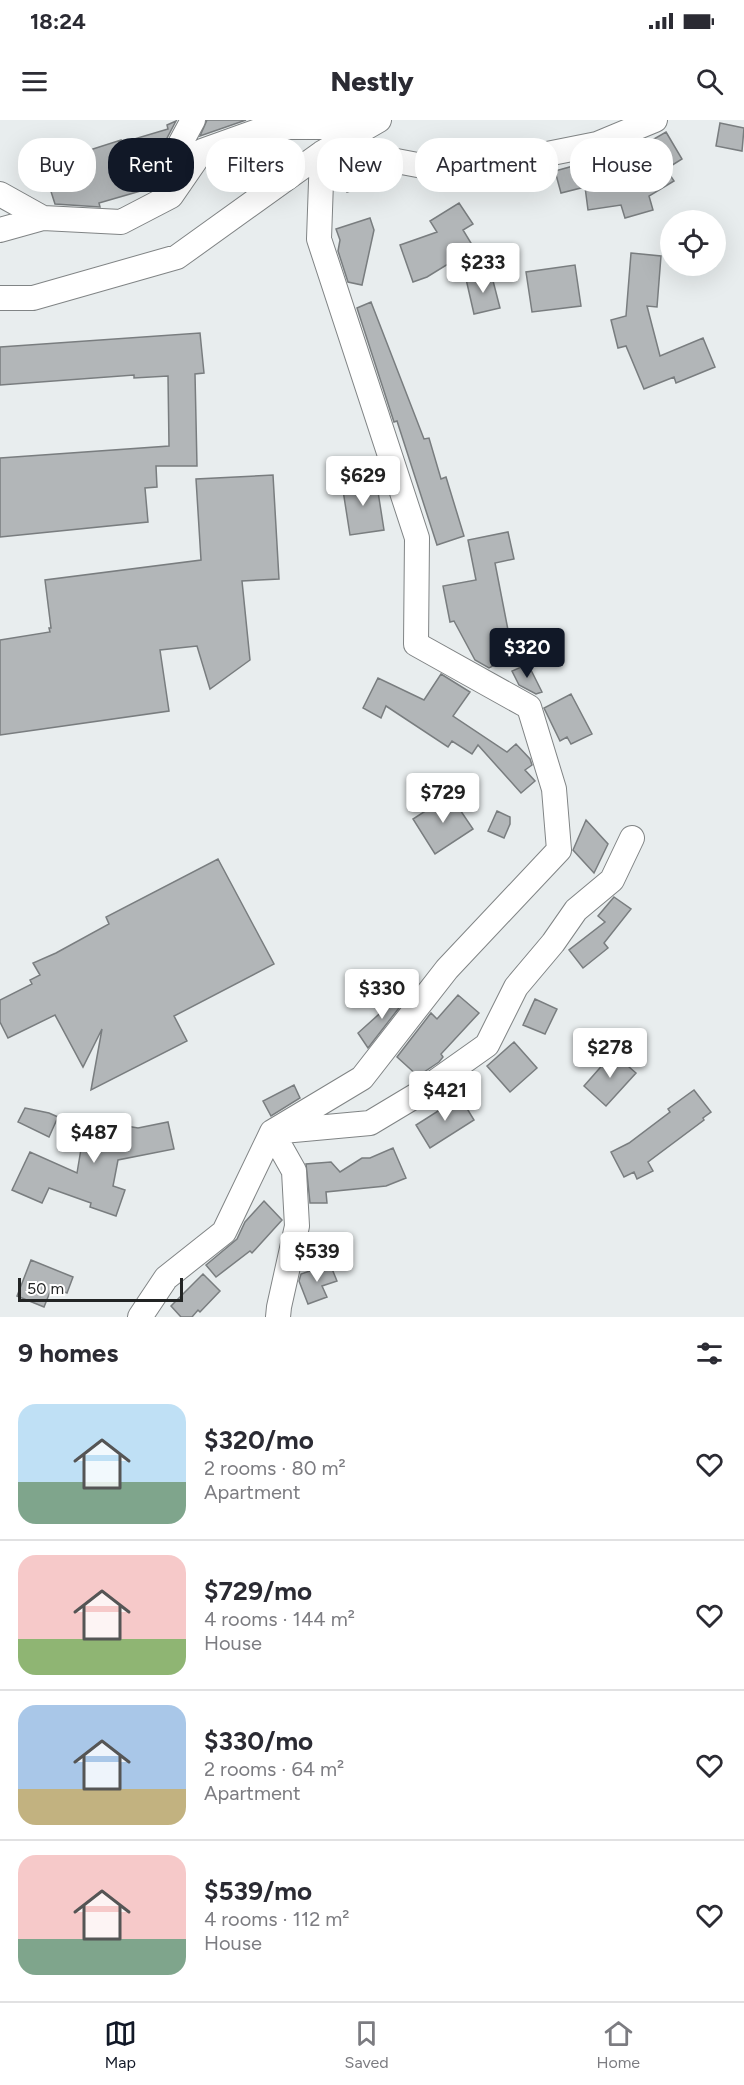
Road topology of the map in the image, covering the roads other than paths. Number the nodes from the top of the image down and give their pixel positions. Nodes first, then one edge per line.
1 (193, 120) edge
2 (655, 120) edge
3 (366, 128) edge
4 (183, 138) edge
5 (348, 138) edge
6 (317, 157) edge
7 (194, 163) edge
8 (174, 192) edge
9 (321, 192) edge
10 (0, 194) edge
11 (43, 218) junction
12 (0, 230) edge
13 (0, 298) edge
14 (632, 838) dead end
15 (272, 1132) junction
16 (140, 1317) edge
17 (278, 1317) edge

1 - 4 street
2 - 3 street
3 - 5 street
3 - 7 street
6 - 13 street
8 - 11 street
9 - 15 street
10 - 11 street
11 - 12 street
14 - 15 street
15 - 16 street
15 - 17 street

